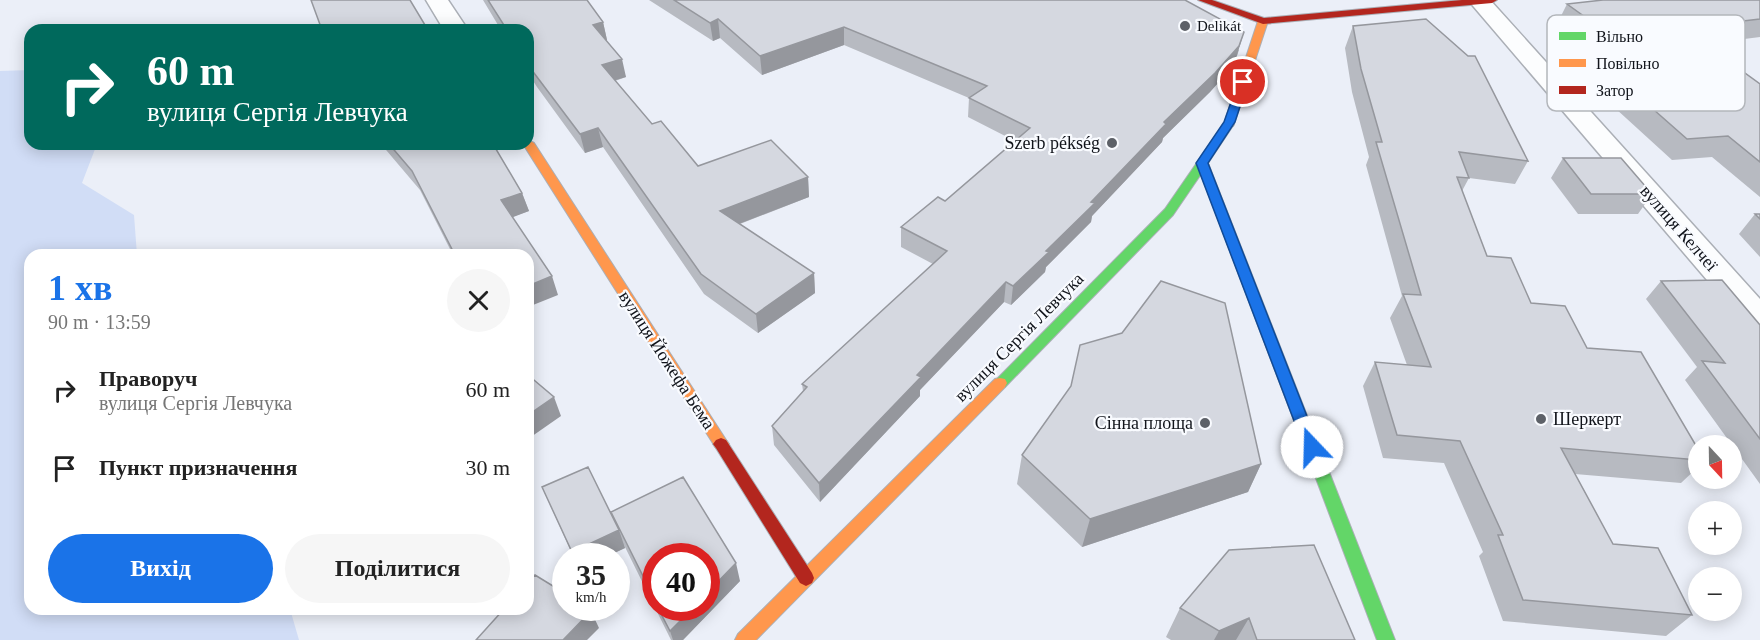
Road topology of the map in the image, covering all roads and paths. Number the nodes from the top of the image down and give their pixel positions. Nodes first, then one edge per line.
1 (437, 0) edge
2 (1203, 0) edge
3 (1486, 1) edge
4 (1263, 21) junction
5 (452, 24) edge
6 (1547, 72) edge
7 (1580, 111) edge
8 (532, 150) edge
9 (1202, 163) junction
10 (1760, 320) edge
11 (806, 578) junction
12 (744, 640) edge
13 (1386, 640) edge

1 - 5 street
2 - 4 main road
3 - 4 main road
3 - 6 street, вулиця Келчеї
4 - 9 main road, вулиця Сергія Левчука
7 - 10 street, вулиця Келчеї
8 - 11 main road, вулиця Йожефа Бема
9 - 11 main road, вулиця Сергія Левчука
9 - 13 main road
11 - 12 main road, вулиця Сергія Левчука

